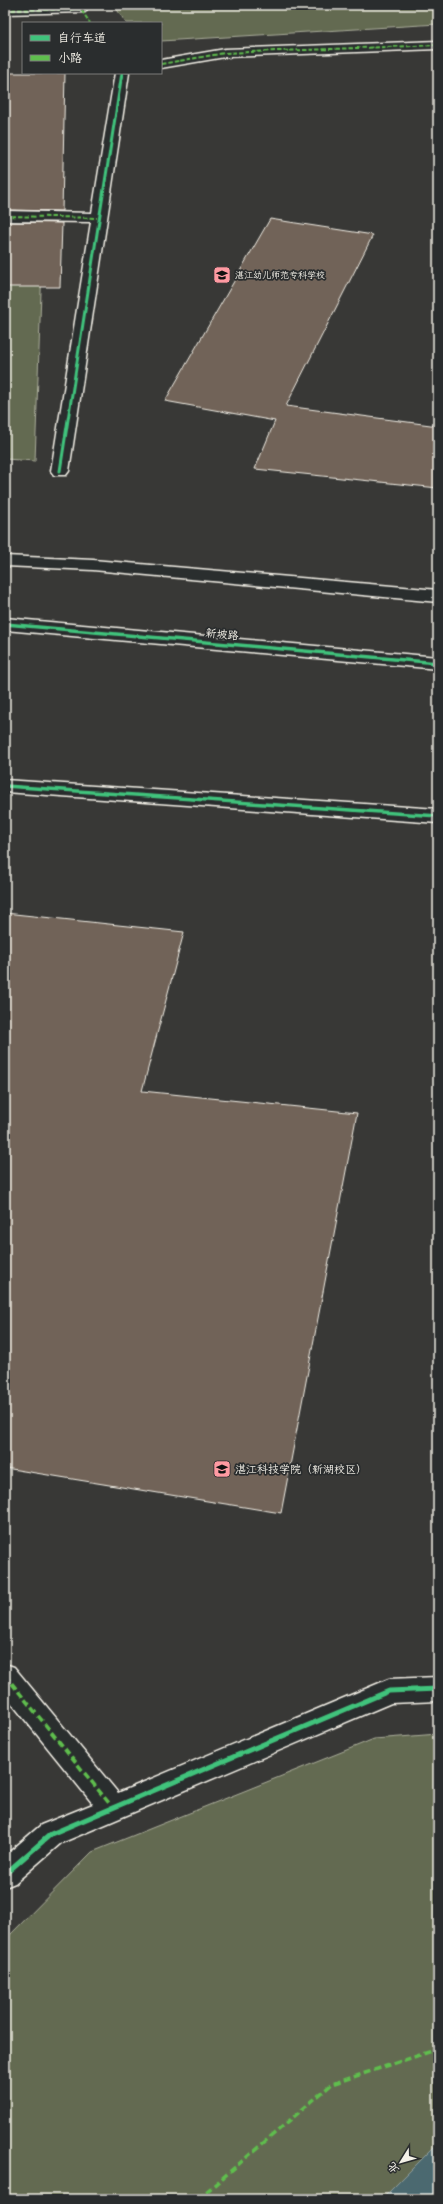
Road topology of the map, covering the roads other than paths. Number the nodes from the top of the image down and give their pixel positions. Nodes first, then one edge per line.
1 (79, 7) edge
2 (5, 10) edge
3 (89, 22) edge
4 (438, 45) edge
5 (162, 64) edge
6 (122, 74) edge
7 (5, 216) edge
8 (99, 218) junction
9 (60, 471) dead end
10 (5, 561) edge
11 (438, 596) edge
12 (5, 624) edge
13 (438, 663) edge
14 (5, 786) edge
15 (438, 816) edge
16 (5, 1675) edge
17 (438, 1688) edge
18 (113, 1808) junction
19 (5, 1874) edge

1 - 2 street
1 - 3 street
4 - 5 street
6 - 8 street
7 - 8 street
8 - 9 street
10 - 11 street
12 - 13 street, 新坡路
14 - 15 street
16 - 18 street
17 - 18 street
18 - 19 street

